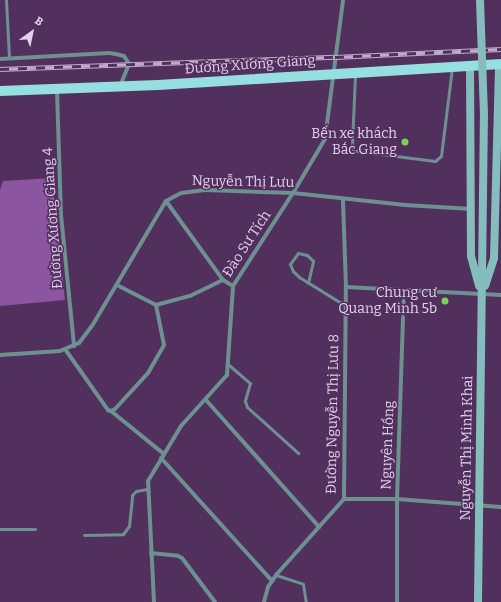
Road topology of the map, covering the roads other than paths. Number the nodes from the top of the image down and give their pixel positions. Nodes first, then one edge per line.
1 (6, 0) edge
2 (343, 0) edge
3 (480, 0) edge
4 (9, 58) junction
5 (0, 59) edge
6 (500, 64) edge
7 (470, 65) junction
8 (452, 66) junction
9 (355, 73) junction
10 (334, 74) junction
11 (119, 87) junction
12 (58, 89) junction
13 (0, 91) edge
14 (499, 169) edge
15 (293, 193) junction
16 (343, 199) junction
17 (166, 201) junction
18 (472, 209) junction
19 (498, 229) edge
20 (223, 280) junction
21 (308, 282) junction
22 (116, 285) junction
23 (233, 286) junction
24 (346, 287) junction
25 (404, 290) junction
26 (482, 295) junction
27 (501, 295) edge
28 (156, 305) junction
29 (346, 306) junction
30 (74, 346) junction
31 (65, 349) junction
32 (0, 355) edge
33 (229, 365) junction
34 (206, 400) junction
35 (111, 411) junction
36 (298, 453) dead end
37 (164, 454) junction
38 (161, 458) junction
39 (147, 489) junction
40 (344, 499) junction
41 (398, 499) junction
42 (479, 507) junction
43 (501, 508) edge
44 (319, 527) junction
45 (0, 529) edge
46 (36, 529) dead end
47 (84, 535) dead end
48 (151, 553) junction
49 (276, 575) junction
50 (272, 581) junction
51 (154, 602) edge
52 (215, 602) edge
53 (264, 602) edge
54 (306, 602) edge
55 (397, 602) edge
56 (478, 602) edge

1 - 4 lane
2 - 10 street, Đào Sư Tích
3 - 26 main road, Nguyễn Thị Minh Khai, bridge
4 - 5 street
4 - 11 street
6 - 7 main road, Đường Xương Giang
6 - 14 main road
7 - 8 main road, Đường Xương Giang
7 - 18 main road
8 - 9 main road, Đường Xương Giang
8 - 9 lane
9 - 10 main road, Đường Xương Giang
10 - 11 main road, Đường Xương Giang
10 - 15 street, Đào Sư Tích
11 - 12 main road, Đường Xương Giang
12 - 13 main road, Đường Xương Giang
12 - 30 street, Đường Xương Giang 4
14 - 19 main road
15 - 16 street, Nguyễn Thị Lưu
15 - 17 street, Nguyễn Thị Lưu
15 - 23 street, Đào Sư Tích
16 - 18 street, Nguyễn Thị Lưu
16 - 24 street, Đường Nguyễn Thị Lưu 8
17 - 20 street
17 - 22 street
18 - 26 main road
19 - 26 main road
20 - 23 street
20 - 28 street
21 - 21 lane
21 - 29 lane
22 - 28 street
22 - 30 street
23 - 33 street, Đào Sư Tích
24 - 25 street
24 - 29 street, Đường Nguyễn Thị Lưu 8
25 - 26 street
25 - 41 street, Nguyên Hồng
26 - 27 street
26 - 42 main road, Nguyễn Thị Minh Khai
28 - 35 street
29 - 40 street, Đường Nguyễn Thị Lưu 8
30 - 31 street
31 - 32 street
31 - 35 street
33 - 34 street, Đào Sư Tích
33 - 36 lane
34 - 37 street, Đào Sư Tích
34 - 44 street
35 - 37 street
37 - 38 street, Đào Sư Tích
38 - 39 street, Đào Sư Tích
38 - 50 street
39 - 47 lane
39 - 48 street, Đào Sư Tích
40 - 41 street
40 - 44 street, Đường Nguyễn Thị Lưu 8
41 - 42 street
41 - 55 street, Nguyên Hồng
42 - 43 street
42 - 56 main road, Nguyễn Thị Minh Khai
44 - 49 street, Đường Nguyễn Thị Lưu 8
45 - 46 lane
48 - 51 street, Đào Sư Tích
48 - 52 street
49 - 50 street, Đường Nguyễn Thị Lưu 8
49 - 54 lane
50 - 53 street, Đường Nguyễn Thị Lưu 8

